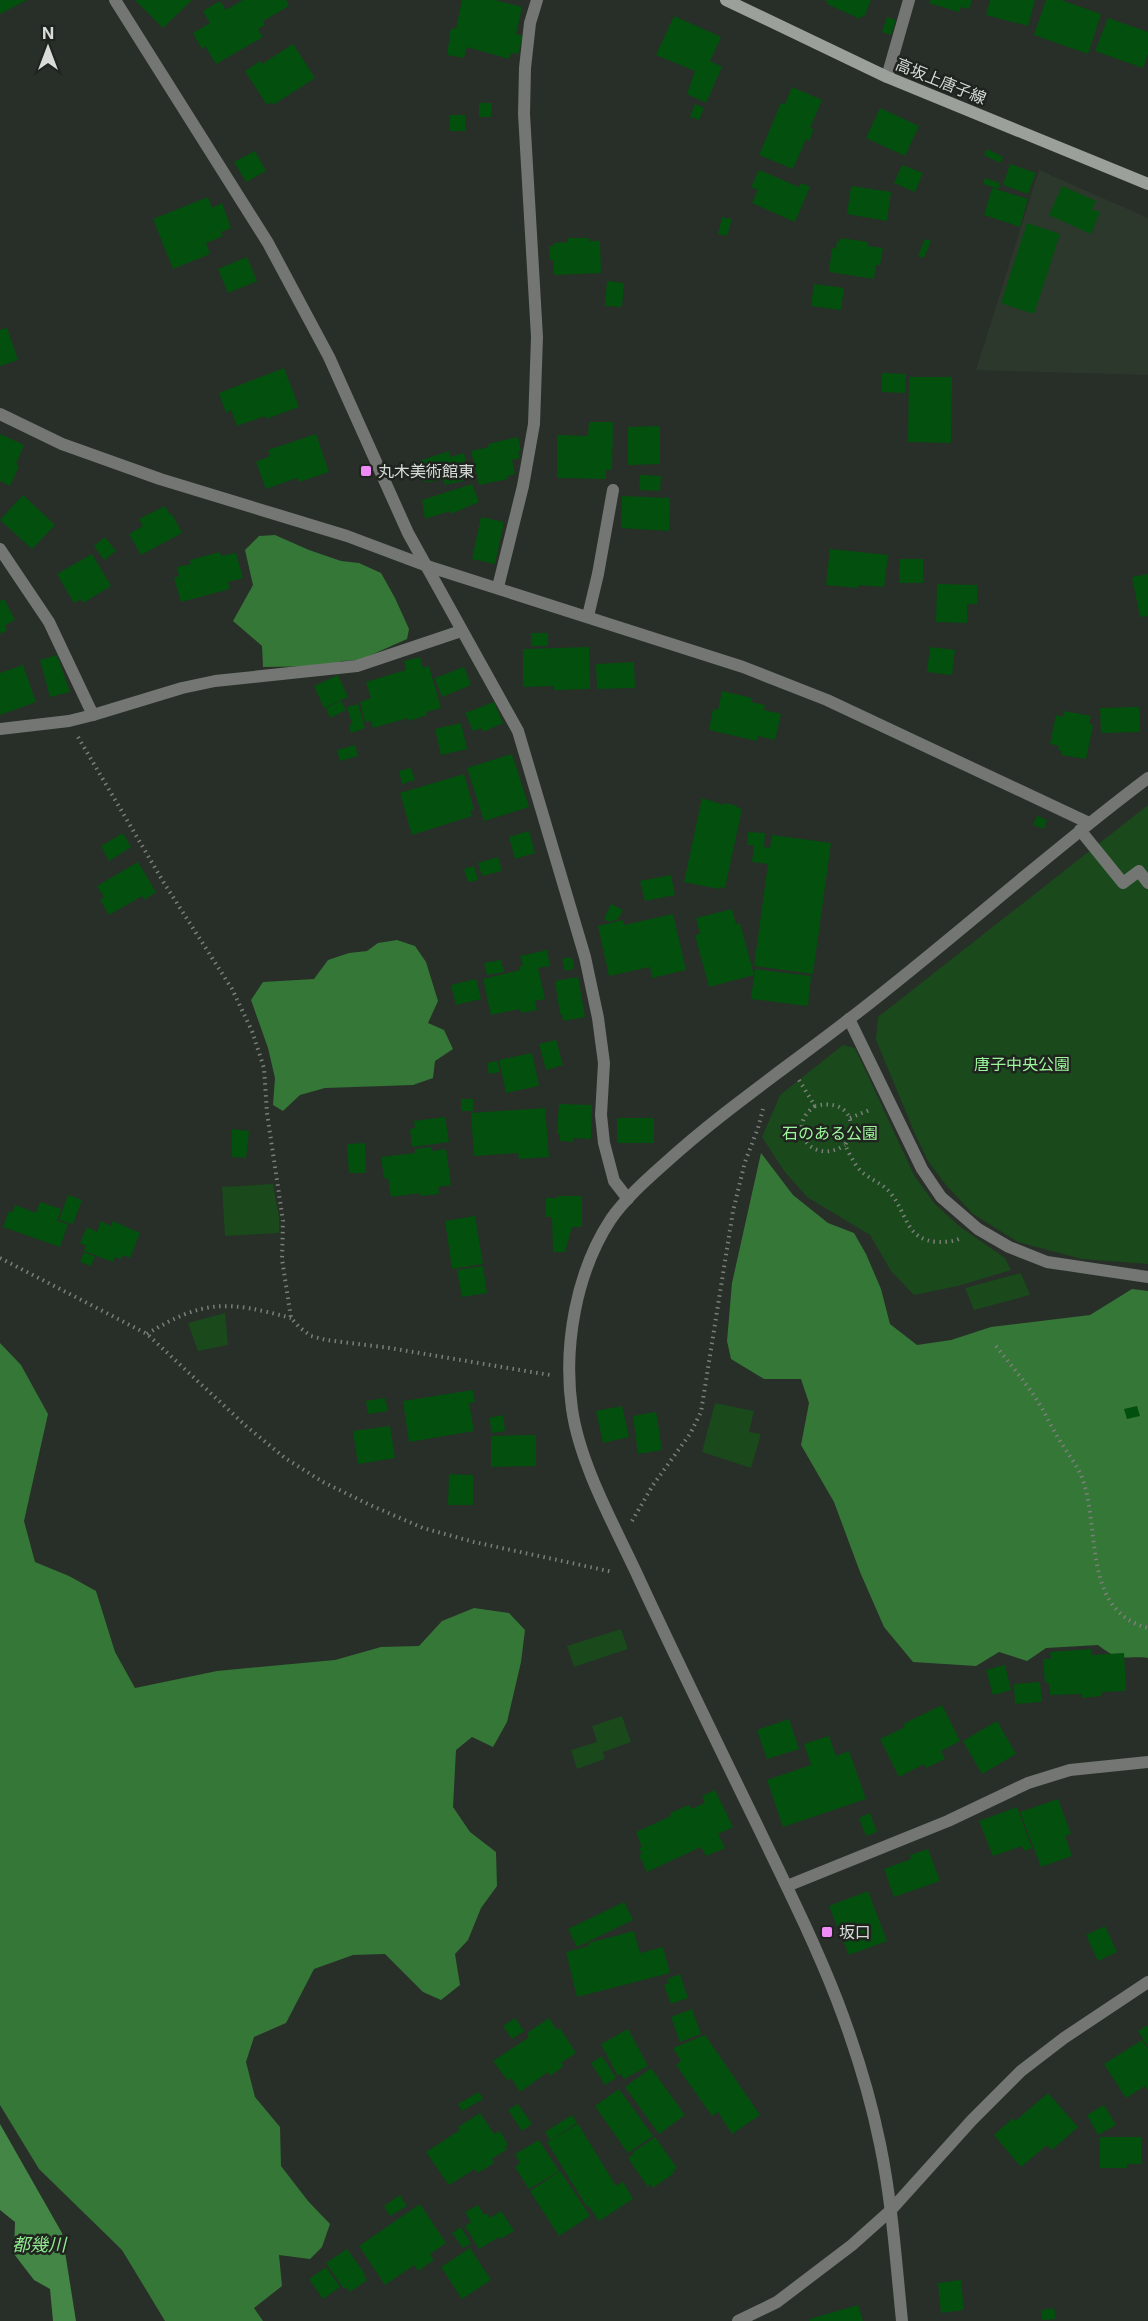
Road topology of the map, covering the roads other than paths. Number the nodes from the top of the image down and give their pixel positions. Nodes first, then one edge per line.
1 (115, 0) edge
2 (537, 0) edge
3 (726, 0) edge
4 (909, 0) edge
5 (887, 77) junction
6 (1148, 184) edge
7 (0, 414) edge
8 (613, 490) dead end
9 (0, 549) edge
10 (427, 566) junction
11 (498, 587) junction
12 (588, 616) junction
13 (461, 631) junction
14 (93, 716) junction
15 (0, 729) edge
16 (1148, 778) edge
17 (1084, 826) junction
18 (1148, 883) edge
19 (849, 1019) junction
20 (628, 1199) junction
21 (1148, 1277) edge
22 (1148, 1762) edge
23 (787, 1886) junction
24 (1148, 1982) edge
25 (890, 2211) junction
26 (738, 2321) edge
27 (902, 2321) edge

1 - 10 street
2 - 11 street
3 - 5 main road, 高坂上唐子線
4 - 5 street
5 - 6 main road, 高坂上唐子線
7 - 10 street
8 - 12 street
9 - 14 street
10 - 11 street
10 - 13 street
11 - 12 street
12 - 17 street
13 - 14 street
13 - 20 street
14 - 15 street
16 - 17 street
17 - 18 street
17 - 19 street
19 - 20 street
19 - 21 street
20 - 23 street
22 - 23 street
23 - 25 street
24 - 25 street
25 - 26 street
25 - 27 street

